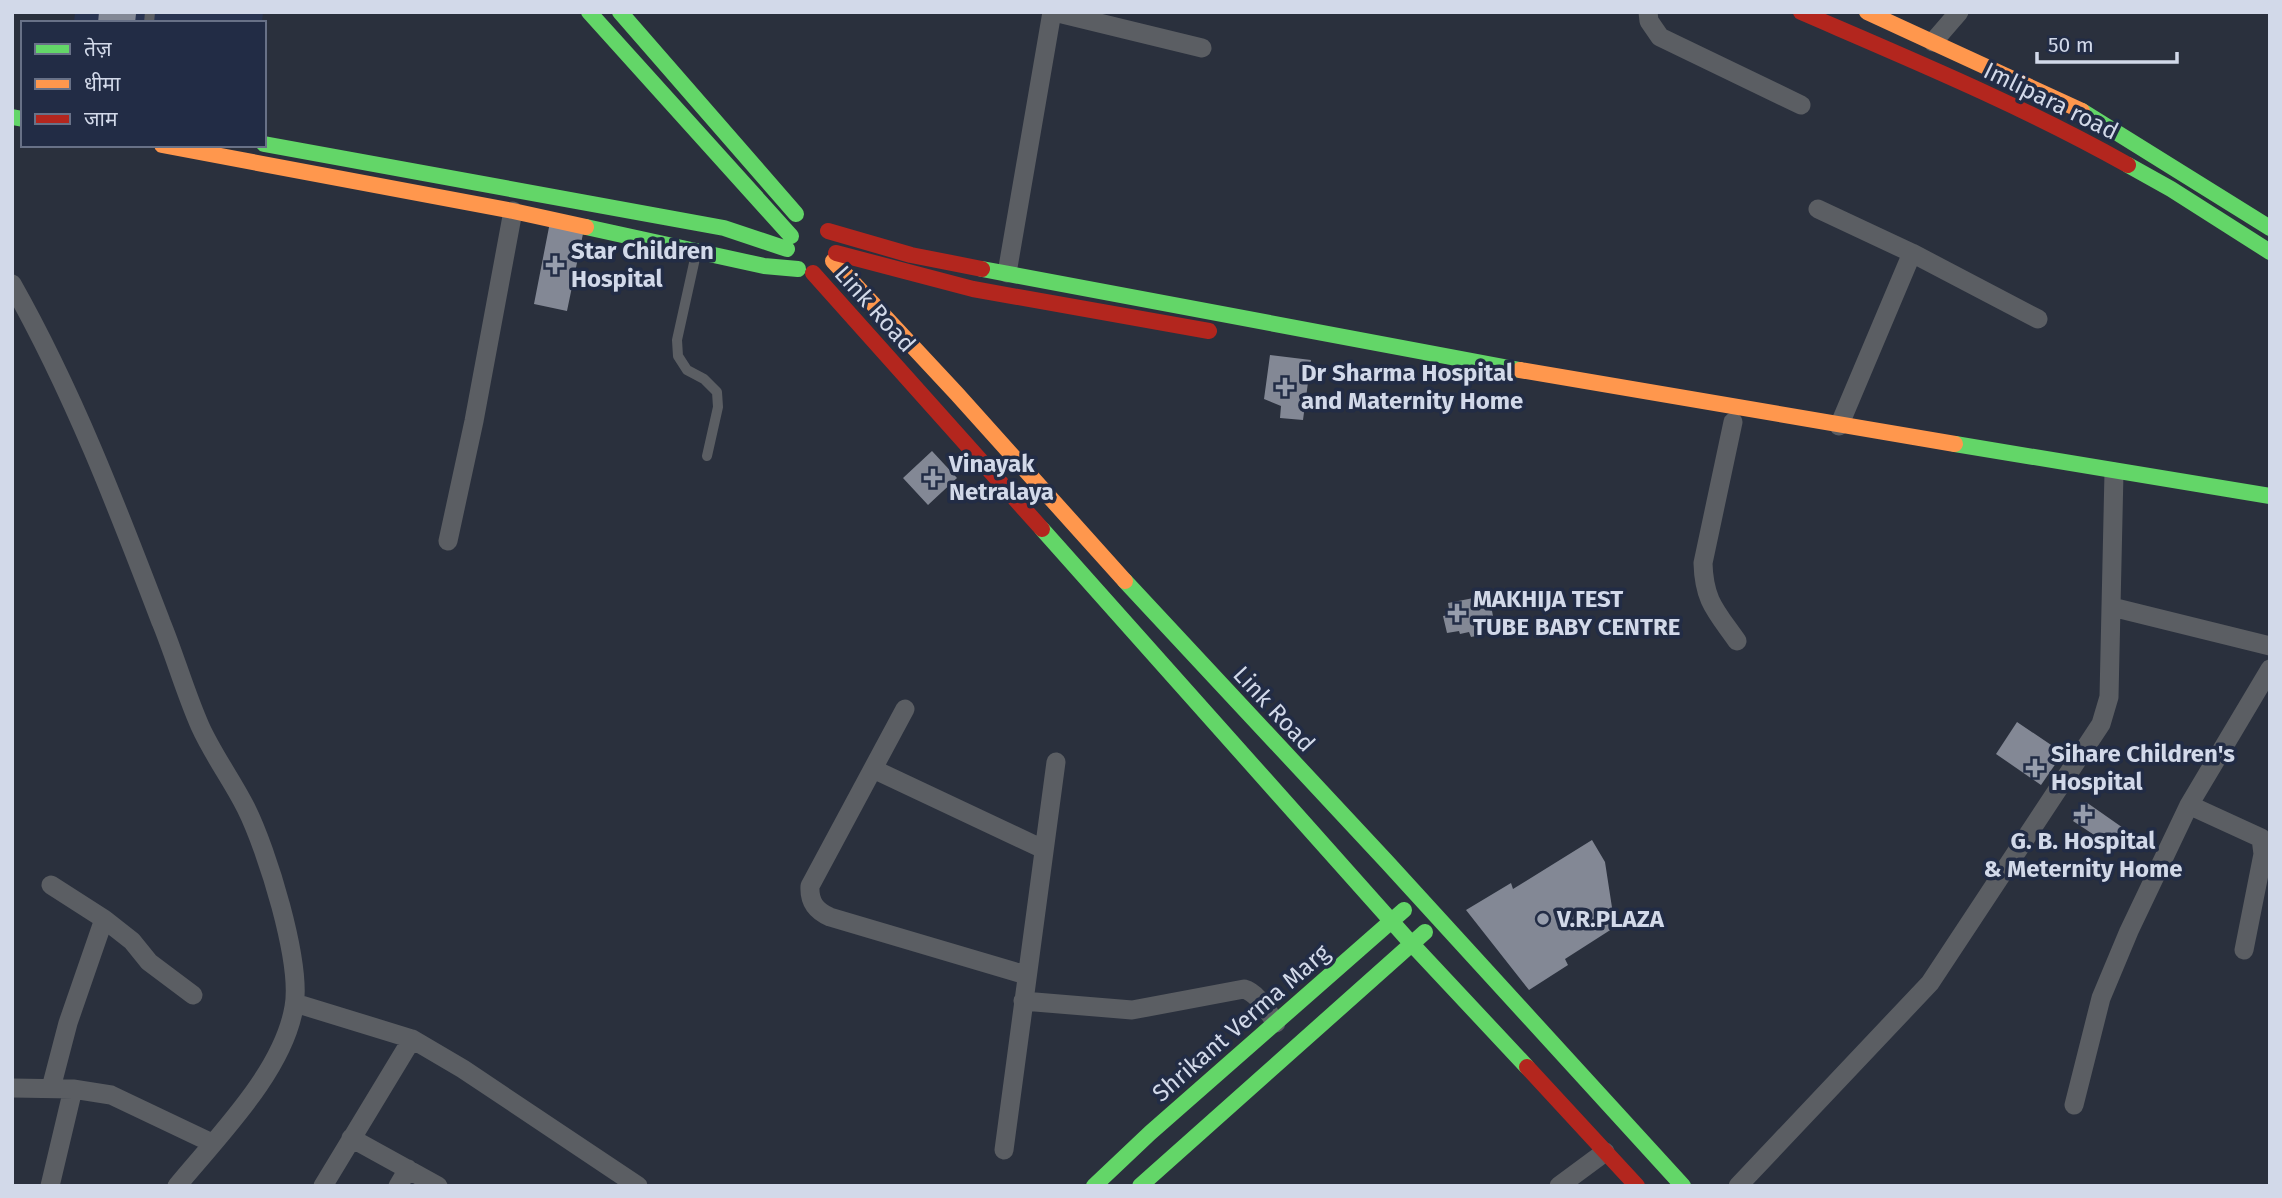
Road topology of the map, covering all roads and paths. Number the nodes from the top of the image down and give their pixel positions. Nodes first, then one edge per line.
1 (589, 12) edge
2 (620, 12) edge
3 (1053, 12) edge
4 (1648, 12) edge
5 (1801, 12) edge
6 (1867, 12) edge
7 (1959, 12) edge
8 (1826, 17) edge
9 (1933, 42) junction
10 (1202, 48) dead end
11 (1801, 106) dead end
12 (266, 144) edge
13 (173, 147) edge
14 (1818, 209) dead end
15 (513, 211) junction
16 (702, 224) junction
17 (816, 227) junction
18 (2270, 228) edge
19 (789, 242) junction
20 (697, 251) junction
21 (2270, 252) edge
22 (1912, 253) junction
23 (834, 257) junction
24 (805, 271) junction
25 (1007, 273) junction
26 (12, 284) edge
27 (2038, 319) dead end
28 (1230, 334) dead end
29 (1393, 363) dead end
30 (1733, 422) junction
31 (1839, 426) junction
32 (707, 456) dead end
33 (1990, 466) dead end
34 (2108, 481) junction
35 (2134, 491) dead end
36 (2270, 496) edge
37 (448, 541) dead end
38 (2112, 607) junction
39 (1737, 641) dead end
40 (2270, 646) edge
41 (2270, 669) edge
42 (905, 709) dead end
43 (1056, 762) dead end
44 (873, 769) junction
45 (2189, 805) junction
46 (1043, 849) junction
47 (51, 885) dead end
48 (1419, 897) junction
49 (104, 919) junction
50 (1440, 920) junction
51 (1392, 922) junction
52 (1410, 942) junction
53 (2244, 950) dead end
54 (1026, 975) junction
55 (193, 995) dead end
56 (1023, 1001) junction
57 (295, 1003) junction
58 (1276, 1023) junction
59 (412, 1039) junction
60 (12, 1088) edge
61 (51, 1088) junction
62 (73, 1088) junction
63 (2074, 1105) dead end
64 (351, 1138) junction
65 (212, 1143) junction
66 (1004, 1150) dead end
67 (1605, 1152) junction
68 (403, 1177) edge
69 (50, 1186) edge
70 (177, 1186) edge
71 (323, 1186) edge
72 (438, 1186) edge
73 (638, 1186) edge
74 (1094, 1186) edge
75 (1140, 1186) edge
76 (1559, 1186) edge
77 (1637, 1186) edge
78 (1684, 1186) edge
79 (1738, 1186) edge

1 - 19 street
2 - 17 street
3 - 10 street
3 - 25 street
4 - 11 street
5 - 8 street, Imlipara road
6 - 9 street, Imlipara road
7 - 9 street
8 - 21 street, Imlipara road
9 - 18 street, Imlipara road
12 - 16 street
13 - 15 street
14 - 22 street
15 - 20 street
15 - 37 street
16 - 19 street
16 - 20 lane
17 - 19 street
17 - 23 street
17 - 25 street
19 - 24 street
20 - 24 street
20 - 32 lane
22 - 27 street
22 - 31 street
23 - 24 street
23 - 28 street
23 - 48 street, Link Road
24 - 51 street, Link Road
25 - 31 street
26 - 57 street
29 - 30 street
30 - 33 street
30 - 39 street
31 - 34 street
34 - 35 street
34 - 36 street
34 - 38 street
38 - 40 street
38 - 79 street
41 - 45 street
42 - 44 street
43 - 46 street
44 - 46 street
44 - 54 street
45 - 53 street
45 - 63 street
46 - 54 street
47 - 49 street
48 - 50 street, Link Road
48 - 51 street, Shrikant Verma Marg
49 - 55 street
49 - 61 street
50 - 52 street
50 - 78 street, Link Road
51 - 52 street, Link Road
51 - 58 street, Shrikant Verma Marg
52 - 67 street, Link Road
52 - 75 street
54 - 56 street
56 - 58 street
56 - 66 street
57 - 59 street
57 - 65 street
58 - 74 street, Shrikant Verma Marg
59 - 64 street
59 - 73 street
60 - 61 street
61 - 62 street
62 - 65 street
62 - 69 street
64 - 68 street
64 - 71 street
65 - 70 street
67 - 76 street
67 - 77 street, Link Road
68 - 72 street

